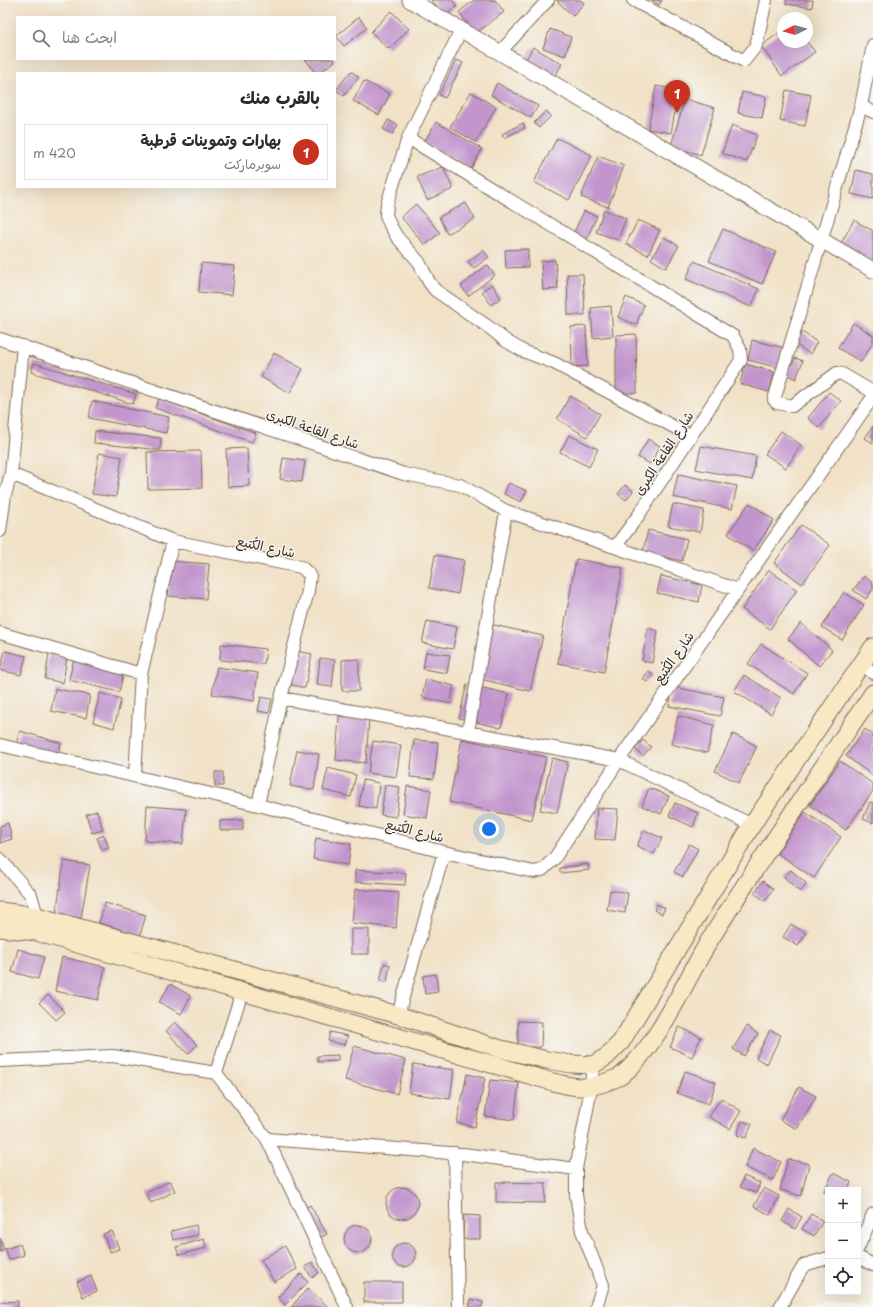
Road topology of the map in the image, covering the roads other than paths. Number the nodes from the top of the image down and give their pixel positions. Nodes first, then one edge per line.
1 (410, 0) edge
2 (548, 0) edge
3 (633, 0) edge
4 (766, 0) edge
5 (461, 30) junction
6 (873, 45) edge
7 (500, 52) junction
8 (861, 106) junction
9 (873, 112) edge
10 (408, 138) junction
11 (821, 239) junction
12 (873, 270) edge
13 (0, 339) edge
14 (23, 346) junction
15 (873, 392) edge
16 (873, 397) edge
17 (691, 436) junction
18 (12, 474) junction
19 (506, 512) junction
20 (0, 531) edge
21 (173, 541) junction
22 (615, 547) junction
23 (738, 590) junction
24 (0, 632) edge
25 (873, 647) edge
26 (867, 668) edge
27 (141, 674) junction
28 (873, 693) edge
29 (281, 698) junction
30 (468, 732) junction
31 (0, 745) edge
32 (619, 760) junction
33 (135, 776) junction
34 (258, 805) junction
35 (752, 825) junction
36 (444, 852) junction
37 (0, 860) edge
38 (0, 912) edge
39 (37, 916) junction
40 (0, 928) edge
41 (242, 992) junction
42 (398, 1015) junction
43 (0, 1061) edge
44 (593, 1065) junction
45 (216, 1073) junction
46 (591, 1088) junction
47 (267, 1139) junction
48 (455, 1153) junction
49 (576, 1169) junction
50 (873, 1214) edge
51 (861, 1241) edge
52 (825, 1259) edge
53 (861, 1259) edge
54 (873, 1265) edge
55 (347, 1307) edge
56 (458, 1307) edge
57 (596, 1307) edge
58 (780, 1307) edge

1 - 5 street
2 - 7 street
3 - 4 street
5 - 7 street
5 - 10 street
6 - 8 street
7 - 11 street
8 - 9 street
8 - 11 street
10 - 17 street
10 - 17 street, شارع القاعة الكبرى
11 - 12 street
11 - 15 street
13 - 14 street, شارع القاعة الكبرى
14 - 18 street
14 - 19 street, شارع القاعة الكبرى
16 - 23 street, شارع الكُتيع
17 - 22 street, شارع القاعة الكبرى
18 - 20 street
18 - 21 street, شارع الكُتيع
19 - 22 street, شارع القاعة الكبرى
19 - 30 street
21 - 27 street
21 - 29 street, شارع الكُتيع
22 - 23 street, شارع القاعة الكبرى
23 - 32 street, شارع الكُتيع
24 - 27 street
25 - 26 main road
26 - 35 main road
27 - 33 street
28 - 46 main road
29 - 30 street
29 - 34 street, شارع الكُتيع
30 - 32 street
31 - 33 street
32 - 35 street
32 - 36 street, شارع الكُتيع
33 - 34 street
34 - 36 street, شارع الكُتيع
35 - 44 main road
36 - 42 street
37 - 39 street
38 - 39 main road
39 - 42 main road
40 - 41 main road
41 - 45 street
41 - 46 main road
42 - 44 main road
43 - 45 street
44 - 46 street
45 - 47 street
46 - 49 street
47 - 48 street
47 - 55 street
48 - 49 street
48 - 56 street
49 - 57 street
50 - 51 street
52 - 58 street
53 - 54 street

